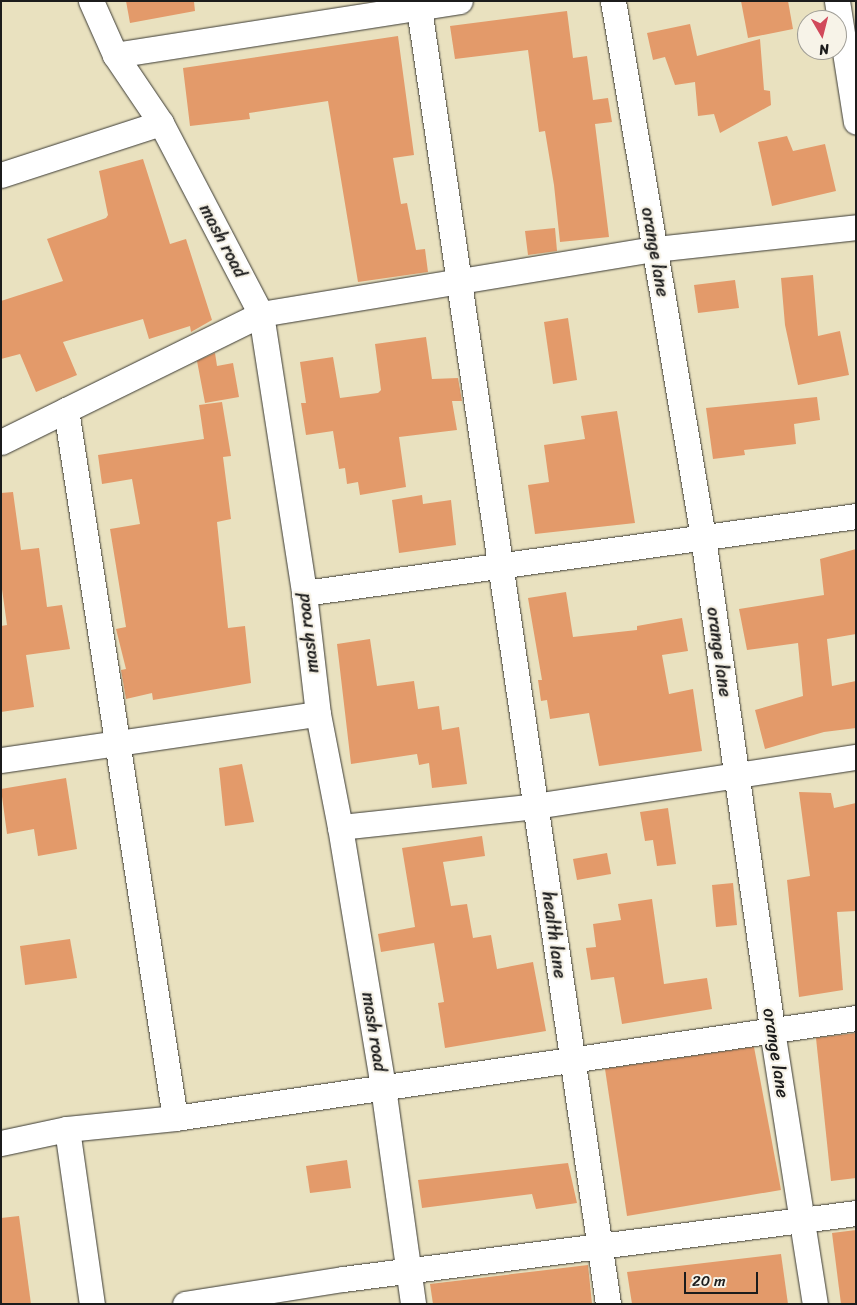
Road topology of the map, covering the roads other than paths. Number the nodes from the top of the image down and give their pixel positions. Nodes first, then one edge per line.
1 (91, 1) edge
2 (460, 1) edge
3 (613, 1) edge
4 (837, 1) edge
5 (419, 8) junction
6 (115, 55) junction
7 (856, 122) edge
8 (161, 123) junction
9 (1, 175) edge
10 (856, 227) edge
11 (655, 249) junction
12 (461, 281) junction
13 (261, 314) junction
14 (66, 410) junction
15 (1, 442) edge
16 (856, 516) edge
17 (703, 538) junction
18 (499, 566) junction
19 (304, 593) junction
20 (318, 714) junction
21 (118, 743) junction
22 (856, 757) edge
23 (1, 760) edge
24 (736, 774) junction
25 (535, 806) junction
26 (340, 826) junction
27 (856, 1018) edge
28 (772, 1030) junction
29 (572, 1060) junction
30 (383, 1088) junction
31 (175, 1118) junction
32 (67, 1129) junction
33 (1, 1143) edge
34 (856, 1213) edge
35 (803, 1220) junction
36 (600, 1246) junction
37 (408, 1271) junction
38 (253, 1299) edge
39 (92, 1304) edge
40 (185, 1304) edge
41 (413, 1304) edge
42 (608, 1304) edge
43 (815, 1304) edge

1 - 6 street, mash road
2 - 5 street
3 - 11 street, orange lane
4 - 7 street
5 - 6 street
5 - 12 street, health lane
6 - 8 street, mash road
8 - 9 street
8 - 13 street, mash road
10 - 11 street
11 - 12 street
11 - 17 street, orange lane
12 - 13 street
12 - 18 street, health lane
13 - 14 street
13 - 19 street, mash road
14 - 15 street
14 - 21 street
16 - 17 street
17 - 18 street
17 - 24 street, orange lane
18 - 19 street
18 - 25 street, health lane
19 - 20 street, mash road
20 - 21 street
20 - 26 street, mash road
21 - 23 street
21 - 31 street
22 - 24 street
24 - 25 street
24 - 28 street, orange lane
25 - 26 street
25 - 29 street, health lane
26 - 30 street, mash road
27 - 28 street
28 - 29 street
28 - 35 street, orange lane
29 - 30 street
29 - 36 street, health lane
30 - 31 street
30 - 37 street, mash road
31 - 32 street
32 - 33 street
32 - 39 street
34 - 35 street
35 - 36 street
35 - 43 street, orange lane
36 - 37 street
36 - 42 street, health lane
37 - 38 street
37 - 41 street, mash road
38 - 40 street

